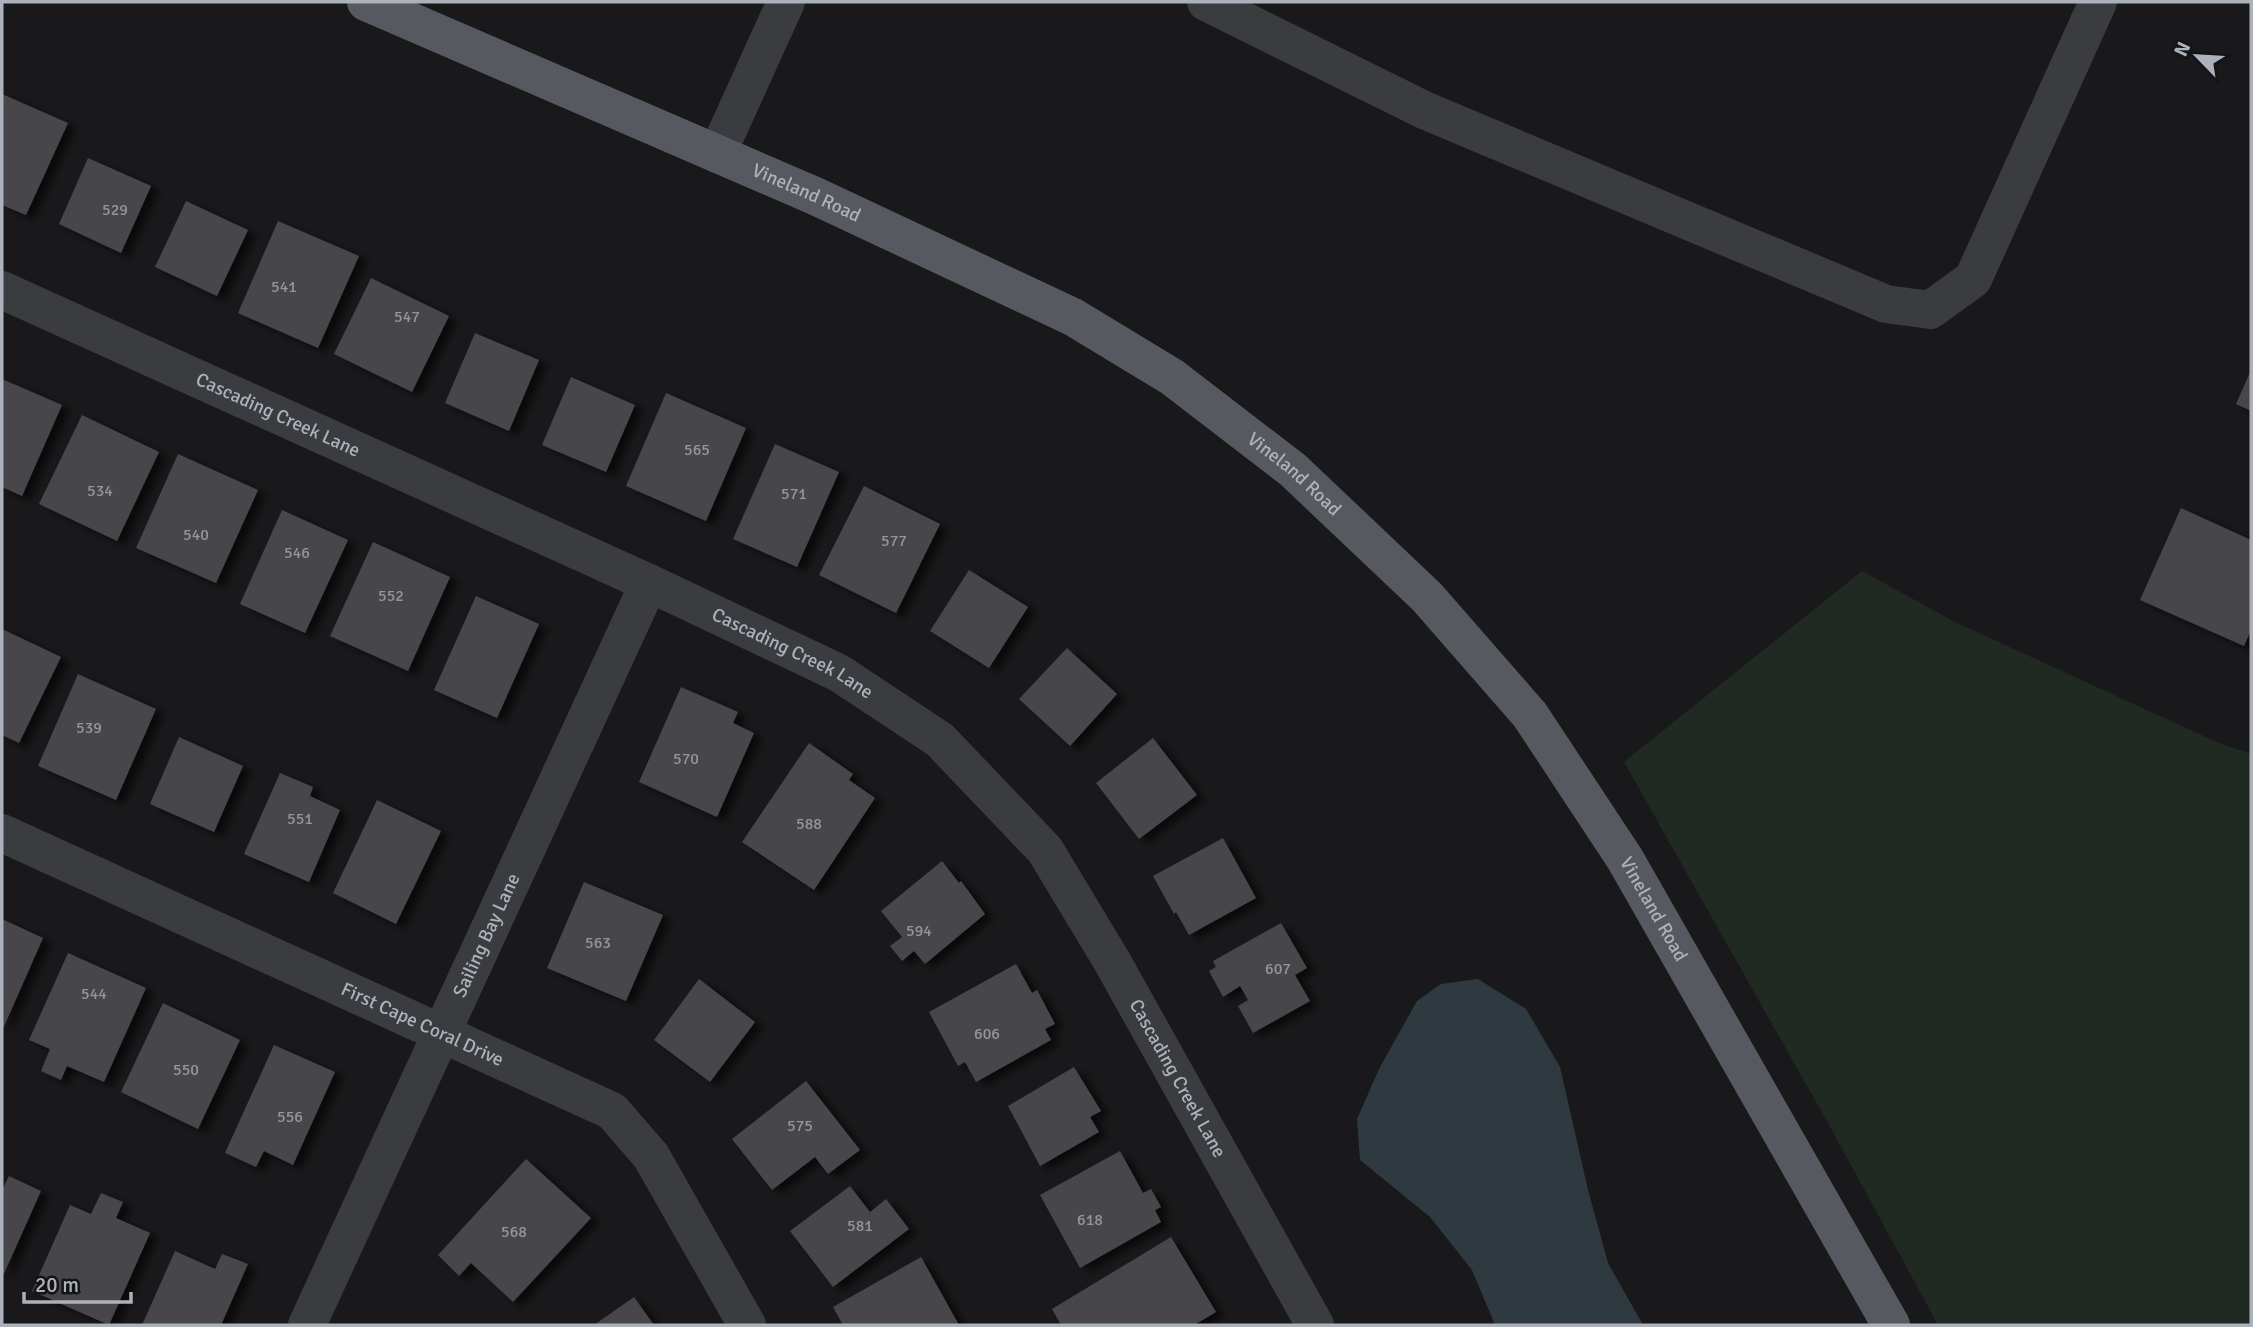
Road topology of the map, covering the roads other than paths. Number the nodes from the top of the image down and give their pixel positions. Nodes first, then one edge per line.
1 (366, 2) edge
2 (786, 2) edge
3 (1206, 2) edge
4 (2098, 2) edge
5 (717, 154) junction
6 (2, 290) edge
7 (649, 583) junction
8 (2, 833) edge
9 (441, 1033) junction
10 (307, 1325) edge
11 (747, 1325) edge
12 (1315, 1325) edge
13 (1891, 1325) edge

1 - 5 main road, Vineland Road
2 - 5 street
3 - 4 street
5 - 13 main road, Vineland Road
6 - 7 street, Cascading Creek Lane
7 - 9 street, Sailing Bay Lane
7 - 12 street, Cascading Creek Lane
8 - 9 street, First Cape Coral Drive
9 - 10 street, Sailing Bay Lane
9 - 11 street, First Cape Coral Drive

